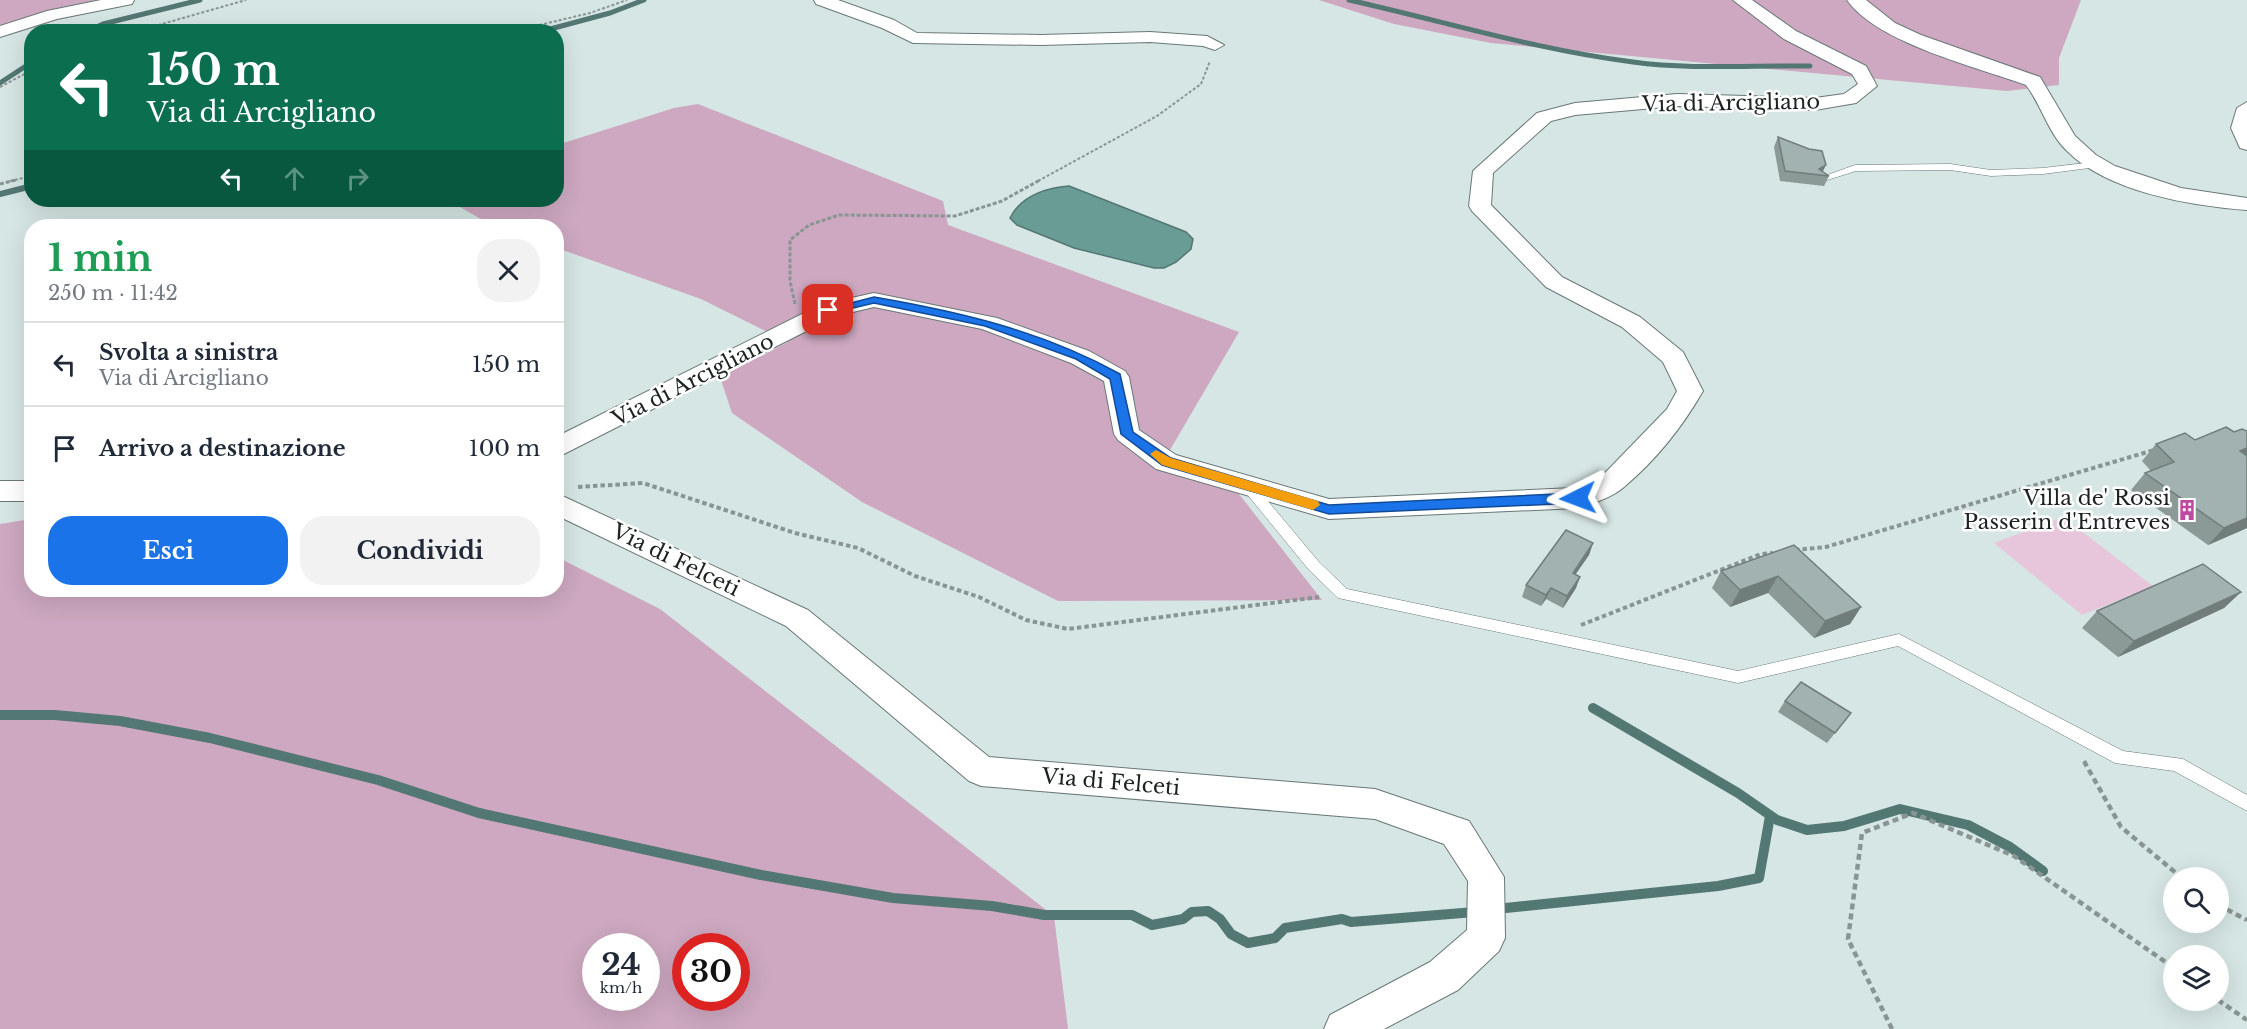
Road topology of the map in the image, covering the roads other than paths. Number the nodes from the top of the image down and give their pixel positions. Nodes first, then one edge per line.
1 (126, 0) edge
2 (822, 0) edge
3 (1741, 0) edge
4 (1855, 0) edge
5 (24, 24) edge
6 (25, 24) edge
7 (0, 32) edge
8 (1215, 45) road end
9 (2247, 108) edge
10 (2245, 133) edge
11 (2094, 165) junction
12 (1821, 180) edge
13 (2247, 204) edge
14 (564, 445) edge
15 (1247, 485) junction
16 (0, 491) edge
17 (24, 491) edge
18 (564, 497) edge
19 (2247, 804) edge
20 (1344, 1029) edge

1 - 6 street
2 - 8 street
3 - 15 street, Via di Arcigliano
4 - 11 street
5 - 7 street
9 - 10 street
11 - 12 lane
11 - 13 street
14 - 15 street, Via di Arcigliano
15 - 19 lane
16 - 17 street
18 - 20 street, Via di Felceti

